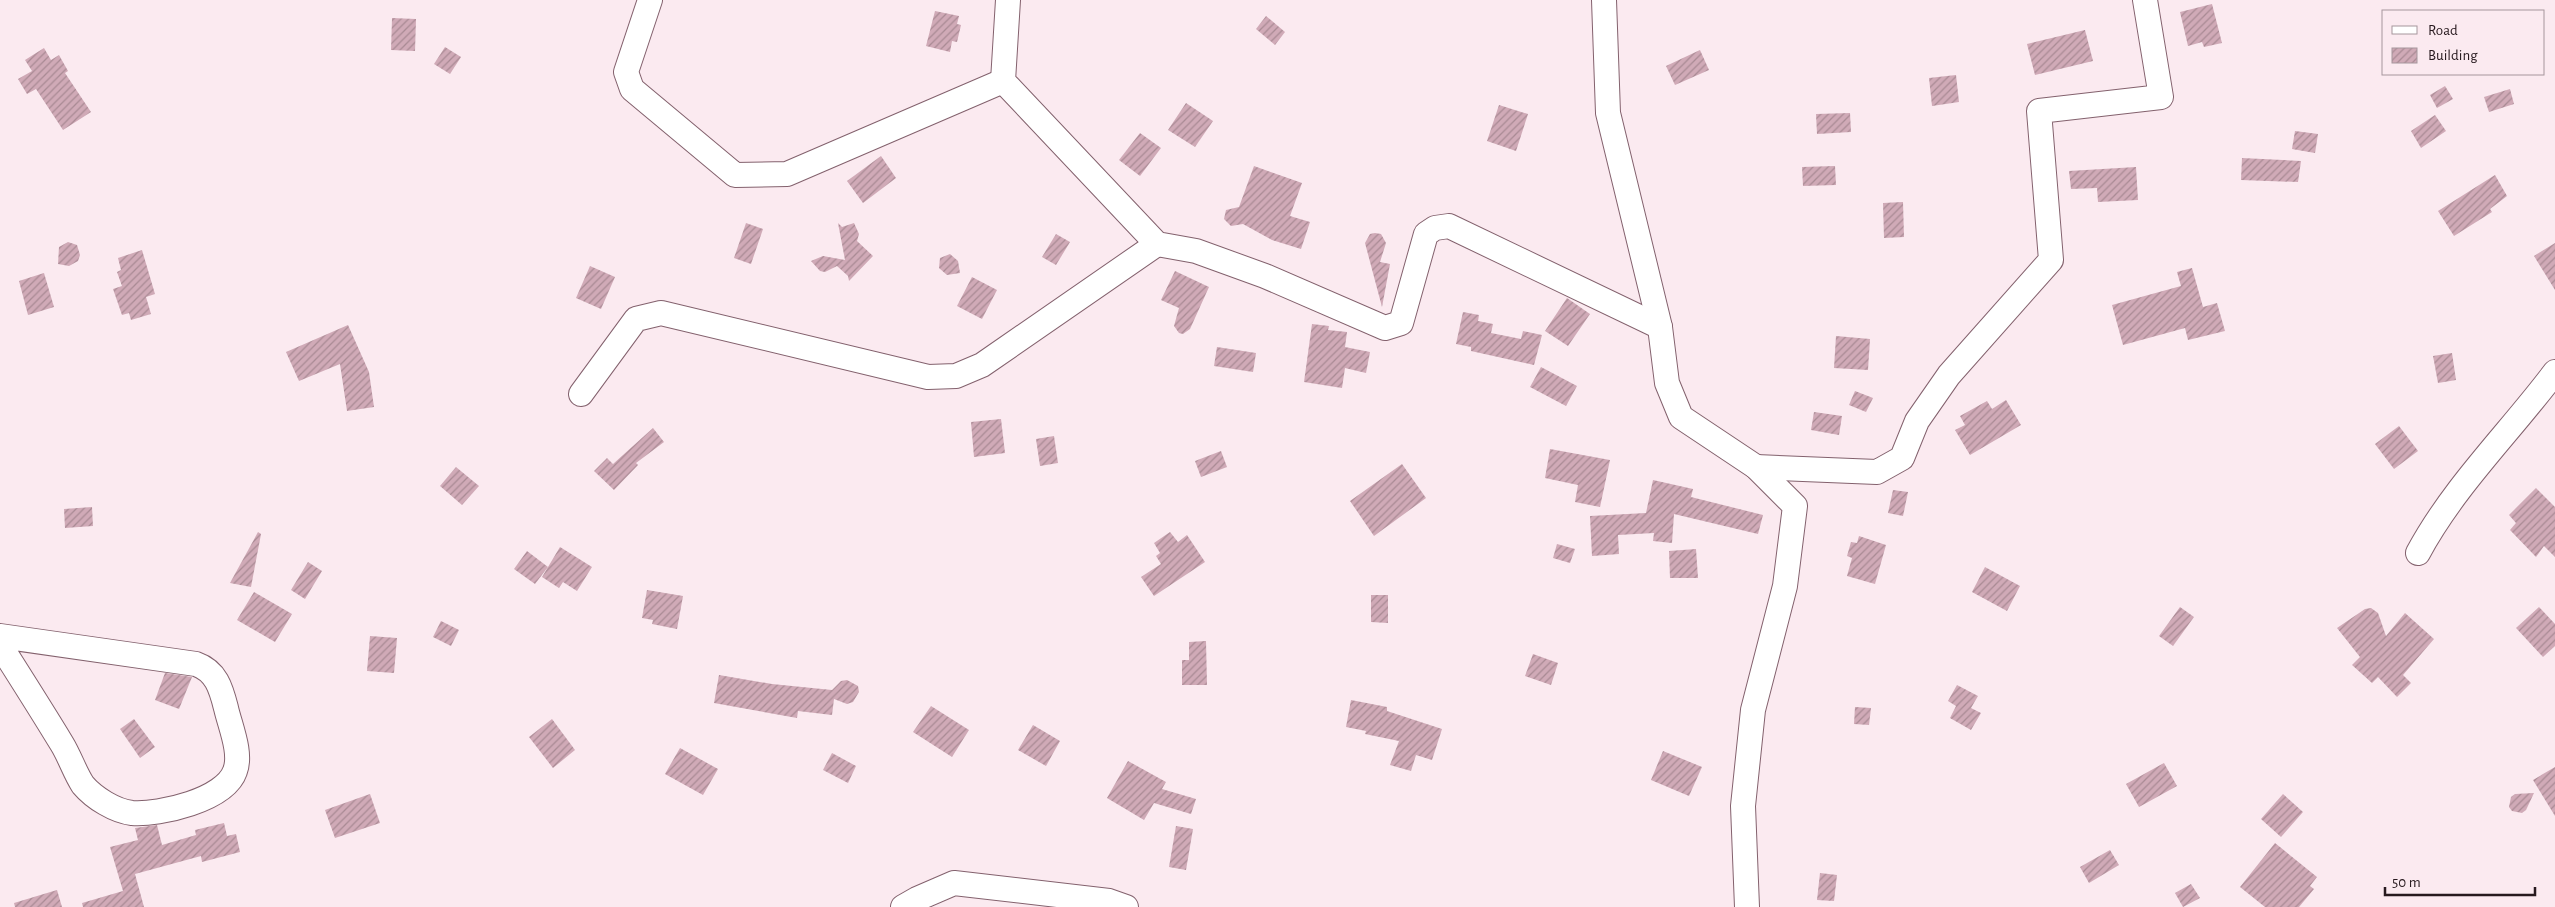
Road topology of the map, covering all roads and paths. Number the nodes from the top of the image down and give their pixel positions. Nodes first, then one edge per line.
1 (650, 0) edge
2 (1008, 0) edge
3 (1604, 0) edge
4 (2145, 0) edge
5 (1003, 80) junction
6 (1157, 244) junction
7 (1660, 327) junction
8 (2555, 372) edge
9 (581, 394) dead end
10 (1756, 467) junction
11 (2418, 552) dead end
12 (0, 636) edge
13 (0, 645) edge
14 (904, 907) edge
15 (1126, 907) edge
16 (1747, 907) edge

1 - 5 street
2 - 5 street
3 - 7 street
4 - 10 street
5 - 6 street
6 - 7 street
6 - 9 street
7 - 10 street
8 - 11 street
10 - 16 street
12 - 13 street
14 - 15 street

